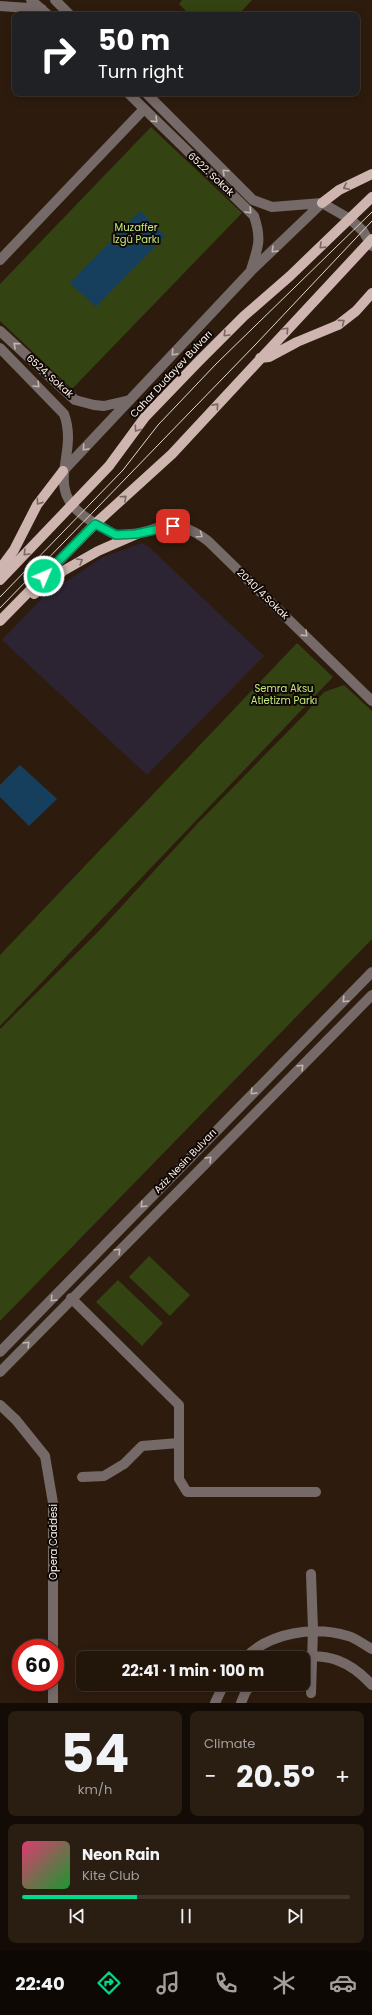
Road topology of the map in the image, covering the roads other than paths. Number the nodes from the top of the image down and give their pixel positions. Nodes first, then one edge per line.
1 (31, 0) edge
2 (55, 0) edge
3 (0, 6) edge
4 (46, 12) edge
5 (67, 12) edge
6 (131, 96) edge
7 (149, 96) edge
8 (144, 109) junction
9 (372, 174) edge
10 (372, 197) edge
11 (322, 203) junction
12 (350, 219) junction
13 (371, 242) edge
14 (0, 260) edge
15 (251, 272) junction
16 (372, 293) edge
17 (0, 331) edge
18 (0, 348) edge
19 (259, 358) junction
20 (130, 400) junction
21 (63, 471) junction
22 (72, 505) junction
23 (95, 524) junction
24 (136, 534) junction
25 (0, 569) edge
26 (0, 580) edge
27 (2, 619) edge
28 (372, 700) edge
29 (372, 972) edge
30 (372, 995) edge
31 (72, 1298) junction
32 (0, 1352) edge
33 (0, 1372) edge
34 (0, 1405) edge
35 (179, 1442) junction
36 (82, 1477) dead end
37 (316, 1492) dead end
38 (311, 1574) dead end
39 (313, 1630) junction
40 (53, 1639) edge
41 (372, 1649) edge
42 (252, 1651) edge
43 (311, 1655) junction
44 (372, 1685) edge
45 (53, 1691) edge
46 (220, 1691) edge
47 (246, 1691) edge
48 (311, 1692) dead end
49 (53, 1703) edge
50 (214, 1703) edge
51 (241, 1703) edge

1 - 4 street
2 - 5 street
3 - 4 street
6 - 8 street, 6522. Sokak
11 -> 7 street, 6522. Sokak
8 - 14 street
8 -> 15 street, 6522. Sokak
9 -> 11 main road
10 - 12 main road, Cahar Dudayev Bulvarı
11 - 12 street
11 -> 15 street
12 - 13 street
12 -> 22 main road, Cahar Dudayev Bulvarı
19 -> 13 main road
15 -> 20 street
19 -> 16 main road
20 -> 17 street, 6524. Sokak
18 -> 21 street, 6524. Sokak
23 -> 19 main road
20 -> 21 street
21 - 22 street, 6524. Sokak
21 -> 25 main road
22 - 23 street, 2040/4.Sokak
22 -> 26 main road, Cahar Dudayev Bulvarı
23 - 24 street, 2040/4.Sokak
23 - 27 main road
27 -> 24 main road
24 -> 28 street, 2040/4.Sokak
29 -> 32 street, Aziz Nesin Bulvarı
31 -> 30 street, Aziz Nesin Bulvarı
33 -> 31 street, Aziz Nesin Bulvarı
31 - 35 street
34 - 40 street, Opera Caddesi
35 - 36 street
35 - 37 street
38 - 39 street
39 - 41 street
39 - 42 street
39 - 43 street
43 - 44 street
43 - 48 street
45 - 49 street
46 - 50 street
47 - 51 street

